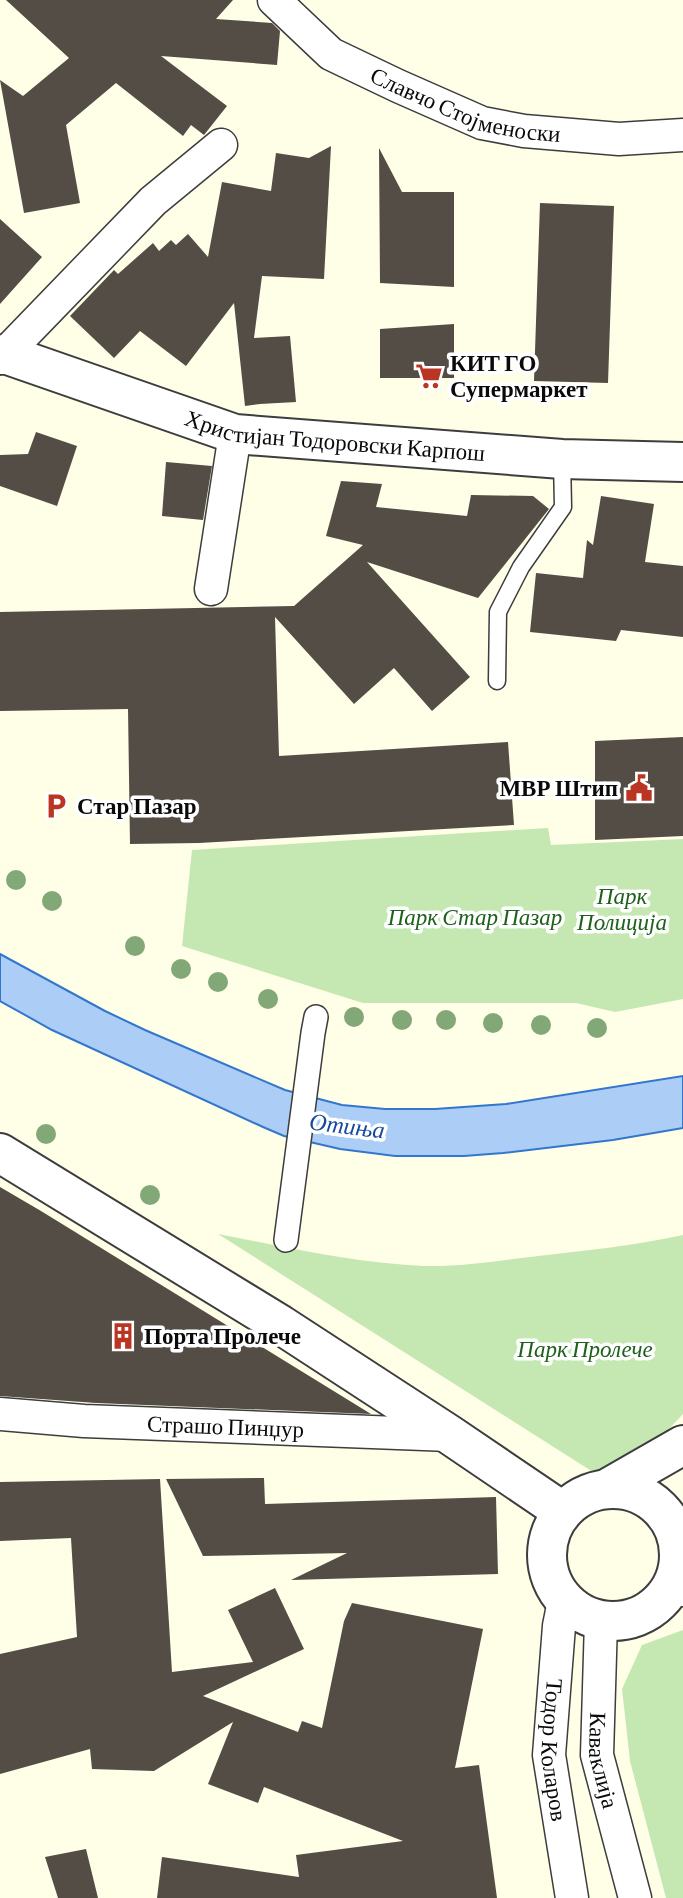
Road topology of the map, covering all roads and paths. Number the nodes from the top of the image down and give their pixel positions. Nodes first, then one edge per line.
1 (274, 0) edge
2 (683, 135) edge
3 (221, 145) dead end
4 (2, 361) edge
5 (234, 443) junction
6 (683, 462) edge
7 (563, 468) junction
8 (683, 481) edge
9 (211, 589) dead end
10 (497, 681) dead end
11 (314, 1025) dead end
12 (0, 1153) edge
13 (286, 1230) dead end
14 (0, 1414) edge
15 (450, 1434) junction
16 (683, 1445) edge
17 (608, 1488) junction
18 (562, 1511) junction
19 (678, 1511) edge
20 (677, 1588) edge
21 (564, 1601) junction
22 (601, 1621) junction
23 (572, 1898) edge
24 (635, 1898) edge

1 - 2 street, Славчо Стојменоски
3 - 4 street
4 - 5 street, Христијан Тодоровски Карпош
5 - 7 street, Христијан Тодоровски Карпош
5 - 9 street
6 - 7 street, Христијан Тодоровски Карпош
7 - 8 street, Христијан Тодоровски Карпош
7 - 10 lane
11 - 13 street
12 - 15 street
14 - 15 street, Страшо Пинџур
15 - 18 street
16 - 17 street
17 - 18 street
17 - 19 street
18 - 21 street
19 - 20 street
20 - 22 street
21 - 22 street
21 - 23 street, Тодор Коларов
22 - 24 street, Каваклија

